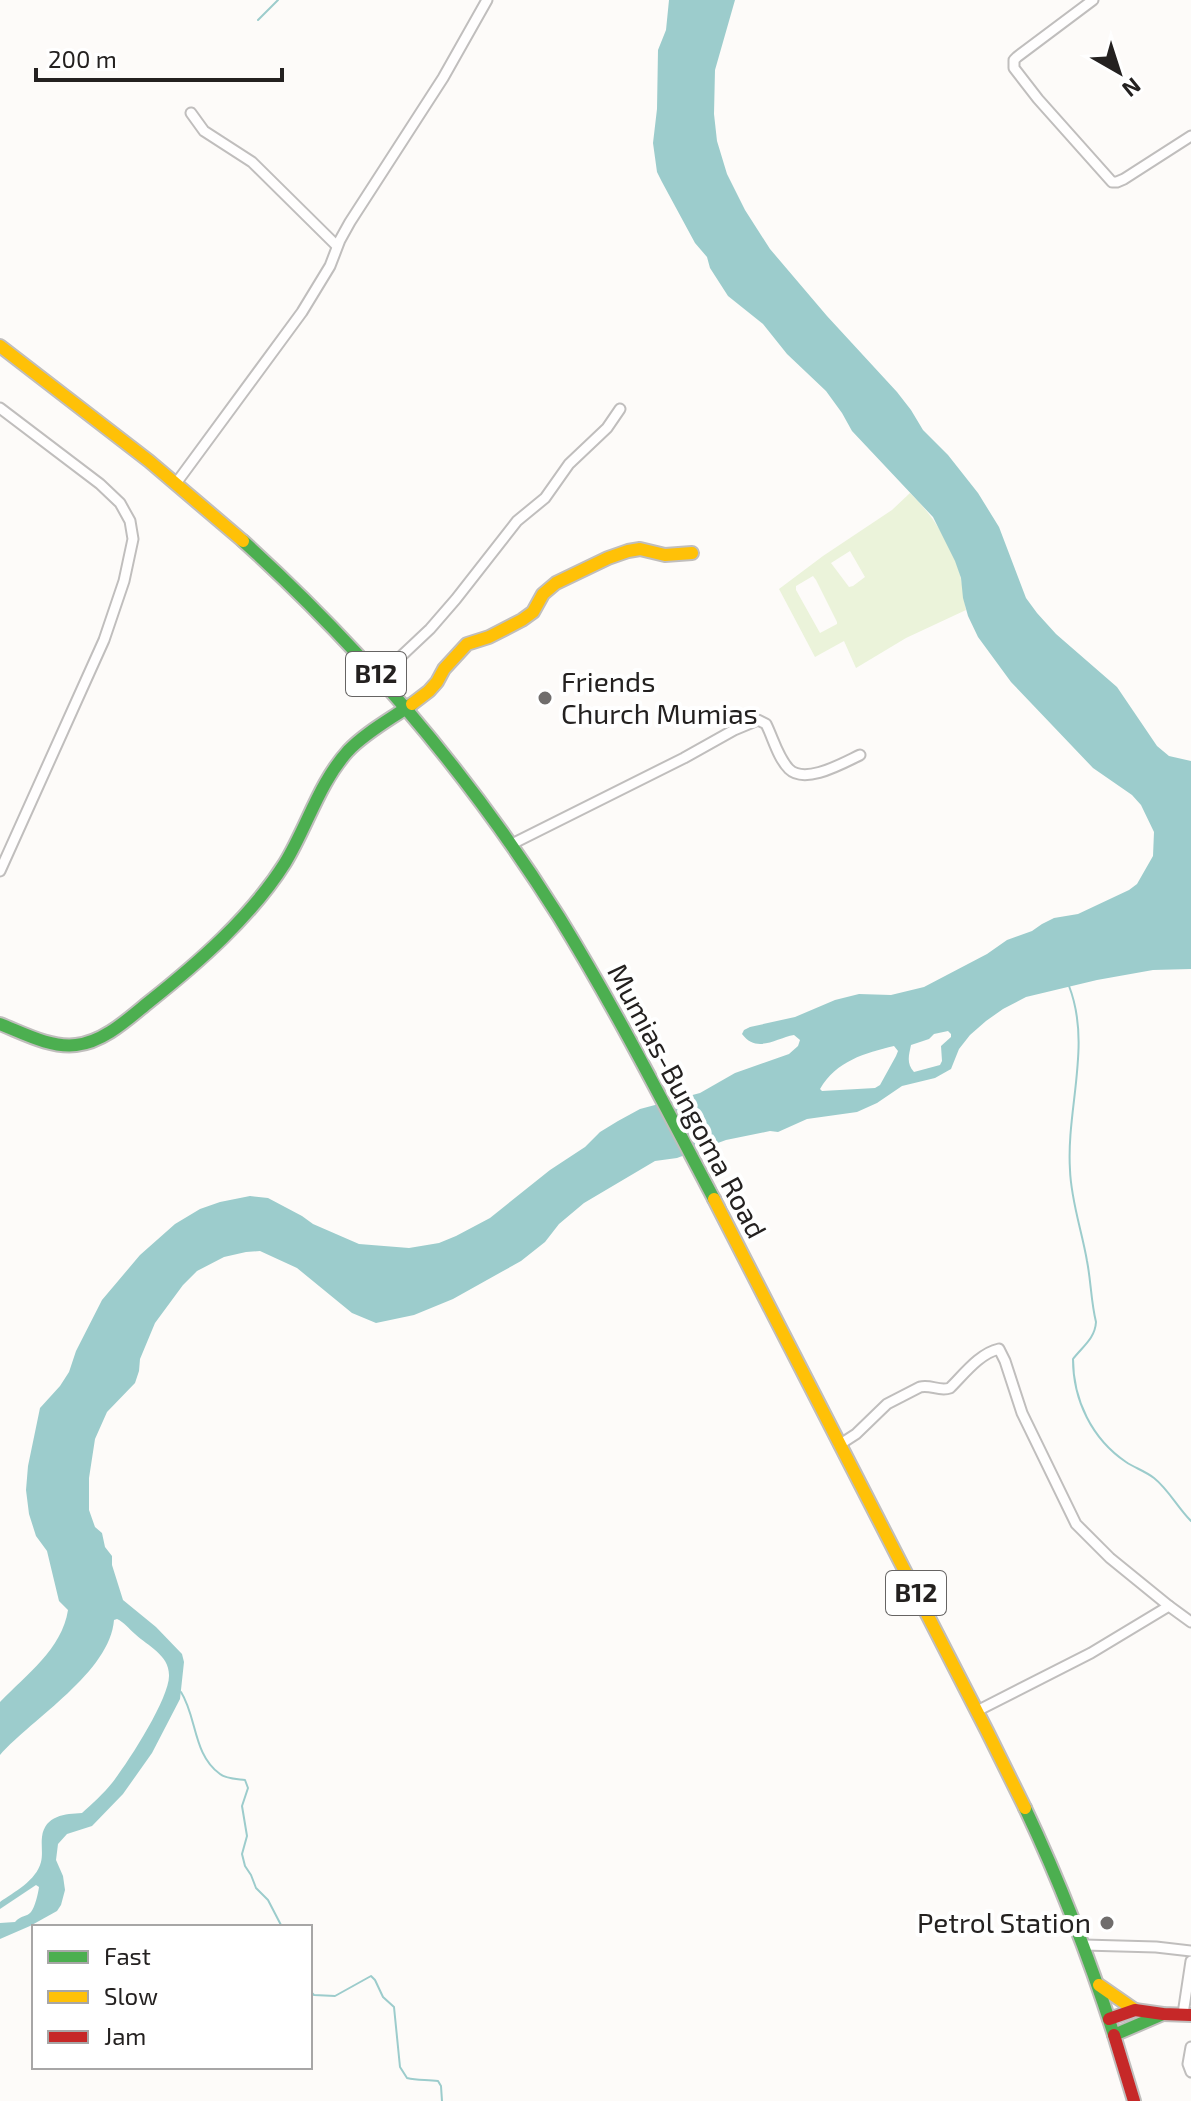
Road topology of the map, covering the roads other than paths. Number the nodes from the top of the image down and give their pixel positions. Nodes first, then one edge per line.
1 (487, 0) edge
2 (1093, 0) edge
3 (191, 113) dead end
4 (1191, 136) edge
5 (337, 246) junction
6 (0, 346) edge
7 (0, 408) edge
8 (620, 409) dead end
9 (177, 482) junction
10 (692, 553) dead end
11 (378, 678) junction
12 (405, 709) junction
13 (860, 755) dead end
14 (510, 845) junction
15 (0, 871) edge
16 (0, 1024) edge
17 (839, 1445) junction
18 (1169, 1606) junction
19 (1191, 1622) edge
20 (977, 1711) junction
21 (1084, 1945) junction
22 (1191, 1951) edge
23 (1191, 1961) edge
24 (1099, 1985) junction
25 (1135, 2010) junction
26 (1163, 2014) junction
27 (1187, 2015) edge
28 (1109, 2019) junction
29 (1114, 2035) junction
30 (1191, 2047) edge
31 (1191, 2072) edge
32 (1134, 2101) edge

1 - 5 street
2 - 4 street
3 - 5 street
5 - 9 street
6 - 9 main road, Mumias-Bungoma Road / B12
7 - 15 street
8 - 11 street
9 - 11 main road, Mumias-Bungoma Road / B12
10 - 12 main road
11 - 12 main road, Mumias-Bungoma Road / B12
12 - 14 main road, Mumias-Bungoma Road / B12
12 - 16 main road
13 - 14 street
14 - 17 main road, Mumias-Bungoma Road / B12
17 - 18 street
17 - 20 main road, Mumias-Bungoma Road / B12
18 - 19 street
18 - 20 street
20 - 21 main road, Mumias-Bungoma Road / B12
21 - 22 street
21 - 24 main road, Mumias-Bungoma Road / B12
23 - 27 street
24 - 25 main road
24 - 28 main road, Mumias-Bungoma Road / B12
25 - 26 main road
25 - 28 main road
26 - 27 main road
26 - 29 main road
28 - 29 main road, Mumias-Bungoma Road / B12
29 - 32 main road, Mumias-Bungoma Road
30 - 31 street

